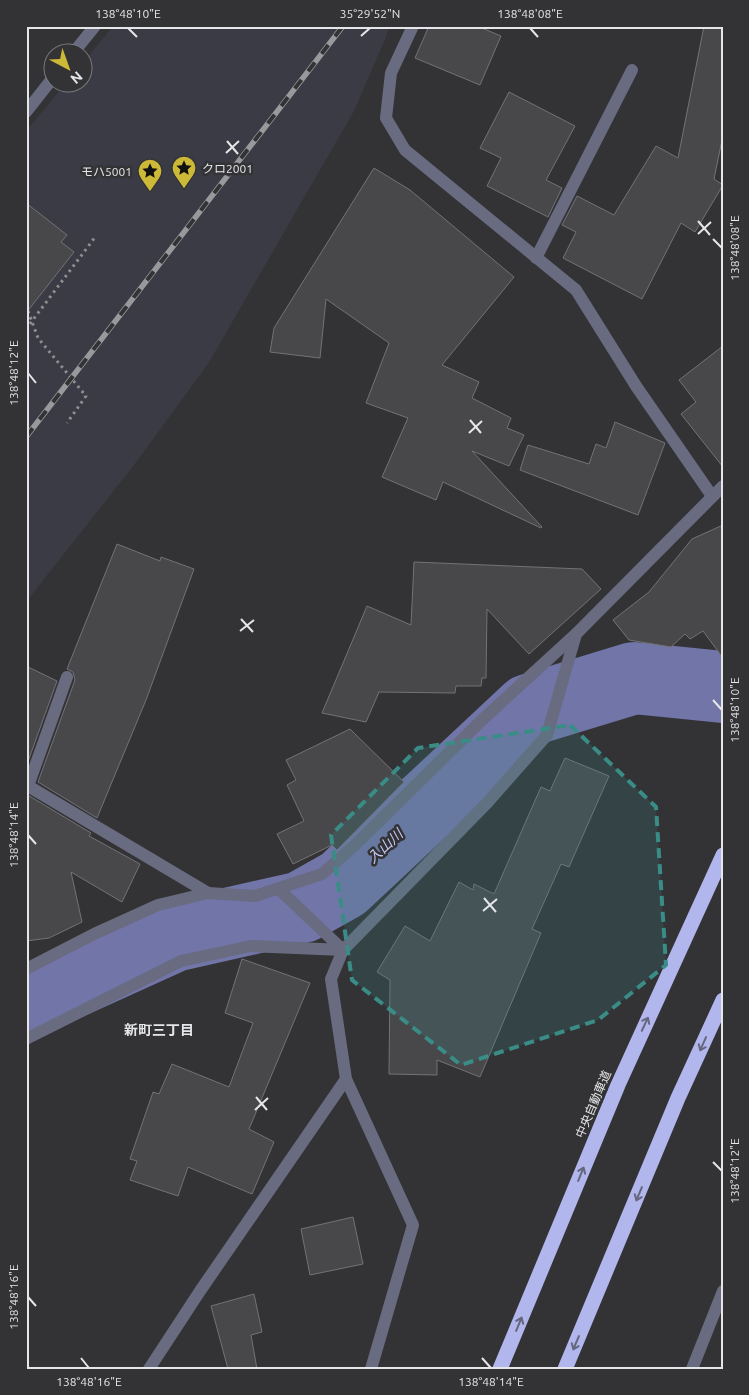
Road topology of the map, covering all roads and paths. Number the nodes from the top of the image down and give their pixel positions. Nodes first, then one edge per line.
1 (95, 26) edge
2 (413, 26) edge
3 (82, 42) edge
4 (632, 70) dead end
5 (42, 92) edge
6 (26, 112) edge
7 (96, 236) dead end
8 (536, 258) junction
9 (28, 311) dead end
10 (31, 323) junction
11 (26, 329) edge
12 (67, 423) dead end
13 (723, 486) edge
14 (712, 496) junction
15 (576, 634) junction
16 (67, 677) dead end
17 (723, 856) edge
18 (208, 892) junction
19 (282, 892) junction
20 (343, 950) junction
21 (26, 969) edge
22 (723, 1000) edge
23 (26, 1039) edge
24 (346, 1079) junction
25 (723, 1291) edge
26 (149, 1369) edge
27 (371, 1369) edge
28 (500, 1369) edge
29 (565, 1369) edge
30 (692, 1369) edge

1 - 3 street
2 - 8 street
4 - 8 street
5 - 6 street
7 - 10 path
8 - 14 street
9 - 10 path
10 - 11 path
10 - 12 path
13 - 14 street
14 - 15 street
15 - 19 street
15 - 20 street
16 - 18 street
28 -> 17 highway, 中央自動車道
18 - 19 street
18 - 21 street
19 - 20 street
20 - 23 street
20 - 24 street
22 -> 29 highway
24 - 26 street
24 - 27 street
25 - 30 street

